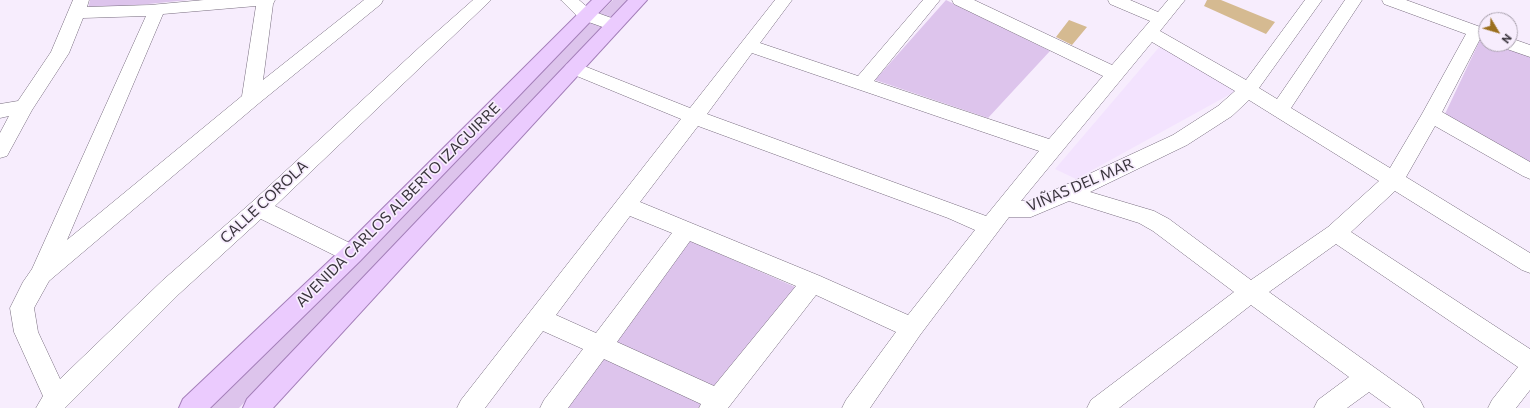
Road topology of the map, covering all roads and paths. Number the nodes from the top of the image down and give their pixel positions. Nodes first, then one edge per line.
1 (266, 0) edge
2 (375, 0) edge
3 (483, 0) edge
4 (569, 0) edge
5 (602, 0) edge
6 (638, 0) edge
7 (784, 0) edge
8 (932, 0) edge
9 (960, 0) edge
10 (1116, 0) edge
11 (1177, 0) edge
12 (1314, 0) edge
13 (1354, 0) edge
14 (1390, 0) edge
15 (79, 6) edge
16 (157, 9) junction
17 (586, 15) junction
18 (614, 25) junction
19 (1155, 26) junction
20 (1478, 32) edge
21 (1478, 38) edge
22 (749, 46) junction
23 (1518, 47) edge
24 (1530, 51) edge
25 (574, 68) junction
26 (1115, 74) junction
27 (862, 83) junction
28 (1248, 90) junction
29 (251, 99) junction
30 (24, 107) junction
31 (1280, 110) junction
32 (0, 111) edge
33 (1431, 115) junction
34 (694, 117) junction
35 (1054, 148) junction
36 (0, 151) edge
37 (1530, 171) edge
38 (1393, 180) junction
39 (1068, 193) junction
40 (626, 205) junction
41 (259, 208) junction
42 (1005, 208) junction
43 (991, 227) junction
44 (686, 231) junction
45 (1336, 232) junction
46 (352, 254) junction
47 (1530, 264) edge
48 (41, 274) junction
49 (812, 284) junction
50 (1251, 292) junction
51 (539, 318) junction
52 (912, 328) junction
53 (600, 346) junction
54 (1530, 362) edge
55 (1530, 371) edge
56 (1370, 378) junction
57 (53, 404) edge
58 (715, 404) edge
59 (265, 405) edge
60 (192, 408) edge
61 (470, 408) edge
62 (553, 408) edge
63 (855, 408) edge
64 (1100, 408) edge
65 (1327, 408) edge
66 (1412, 408) edge
67 (1501, 408) edge

1 - 16 street
1 - 29 street
2 - 29 street
3 - 41 street, CALLE COROLA
4 - 17 street
5 - 17 main road, AVENIDA CARLOS ALBERTO IZAGUIRRE
6 - 18 main road, AVENIDA CARLOS ALBERTO IZAGUIRRE
7 - 22 street
8 - 27 street
9 - 26 street
10 - 19 street
11 - 19 street
12 - 28 street, VIÑAS DEL MAR
13 - 31 street
14 - 20 street
15 - 16 street
15 - 30 street
16 - 48 street
17 - 18 street
17 - 46 main road, AVENIDA CARLOS ALBERTO IZAGUIRRE
18 - 25 main road, AVENIDA CARLOS ALBERTO IZAGUIRRE
19 - 26 street
19 - 28 street
21 - 33 street
22 - 27 street
22 - 34 street
23 - 24 street
25 - 34 street
25 - 59 main road, AVENIDA CARLOS ALBERTO IZAGUIRRE
26 - 35 street
27 - 35 street
28 - 31 street
28 - 39 street, VIÑAS DEL MAR
29 - 48 street
30 - 32 street
30 - 36 street
31 - 38 street
33 - 37 street
33 - 38 street
34 - 40 street
34 - 43 street
35 - 42 street
38 - 45 street
38 - 47 street
39 - 42 street, VIÑAS DEL MAR
39 - 50 street
40 - 44 street
40 - 51 street
41 - 46 street
41 - 57 street, CALLE COROLA
42 - 43 street, VIÑAS DEL MAR
43 - 52 street, VIÑAS DEL MAR
44 - 49 street
44 - 53 street
45 - 50 street
45 - 54 street
46 - 60 main road, AVENIDA CARLOS ALBERTO IZAGUIRRE
48 - 57 street
49 - 52 street
49 - 58 street
50 - 56 street
50 - 64 street
51 - 53 street
51 - 61 street
52 - 63 street, VIÑAS DEL MAR
53 - 58 street
53 - 62 street
55 - 67 street
56 - 65 street
56 - 66 street

